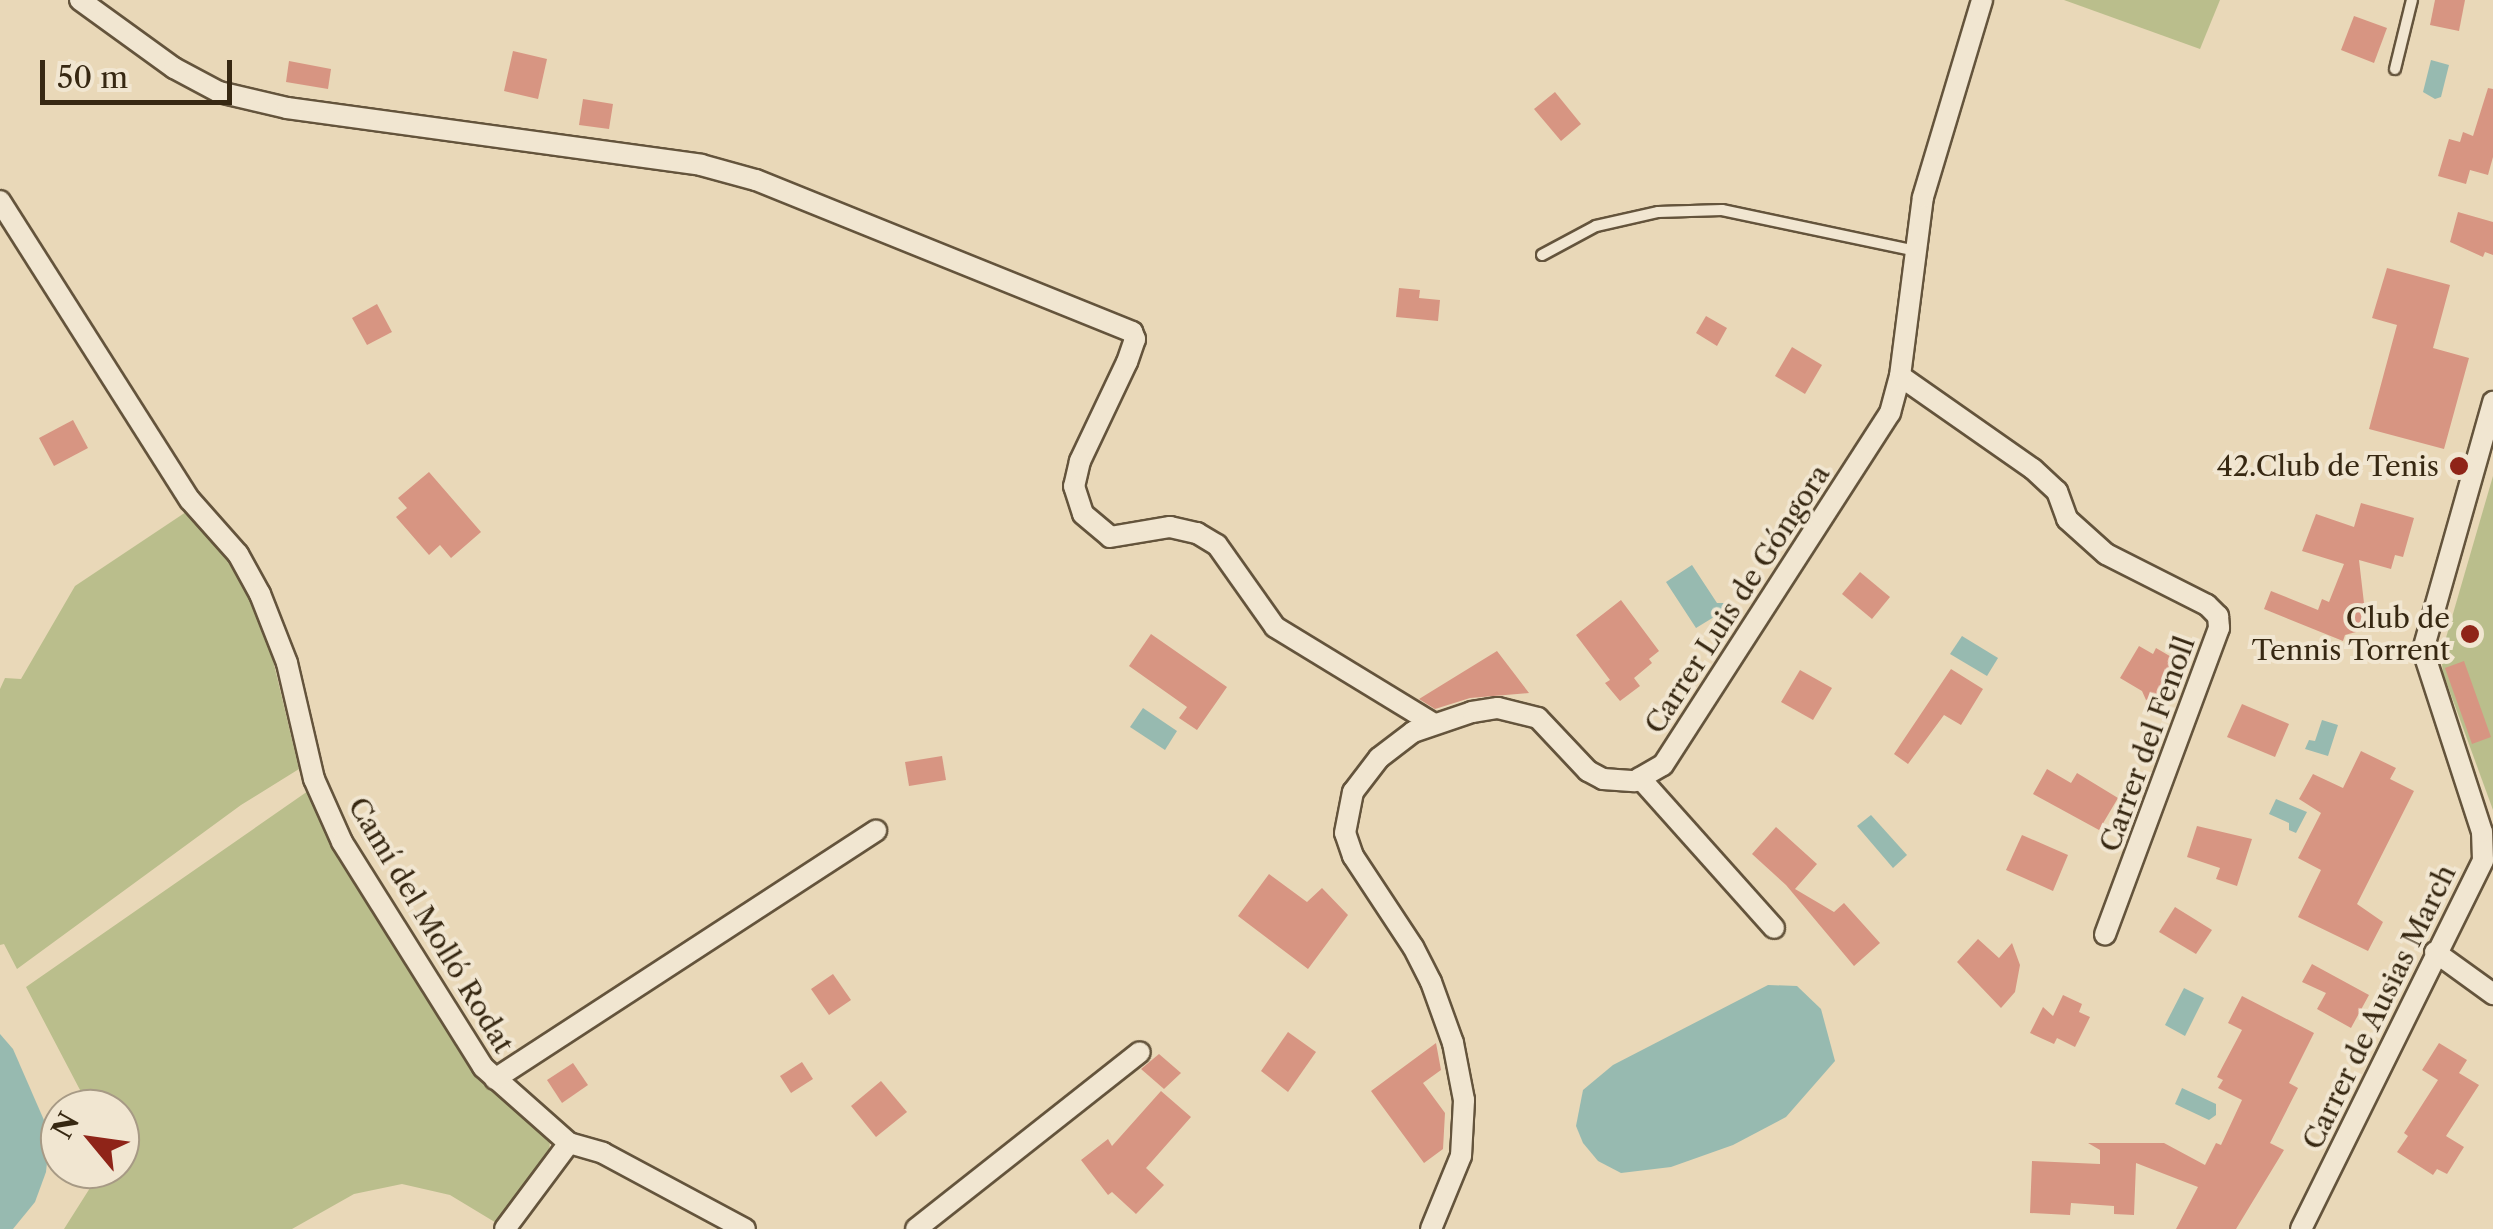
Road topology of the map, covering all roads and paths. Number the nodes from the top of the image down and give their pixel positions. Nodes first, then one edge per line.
1 (80, 0) edge
2 (1982, 0) edge
3 (2412, 0) edge
4 (2395, 69) dead end
5 (0, 202) edge
6 (1916, 252) junction
7 (1542, 255) dead end
8 (1900, 376) junction
9 (2493, 402) edge
10 (1432, 723) junction
11 (1640, 778) junction
12 (876, 830) dead end
13 (1774, 928) dead end
14 (2105, 934) dead end
15 (2435, 952) junction
16 (2493, 994) edge
17 (1140, 1052) dead end
18 (494, 1079) junction
19 (570, 1143) junction
20 (505, 1229) edge
21 (745, 1229) edge
22 (916, 1229) edge
23 (1432, 1229) edge
24 (2301, 1229) edge

1 - 10 street
2 - 6 street, Carrer Luis de Góngora
3 - 4 lane
5 - 18 street, Camí del Molló Rodat
6 - 7 lane
6 - 8 street, Carrer Luis de Góngora
8 - 11 street, Carrer Luis de Góngora
8 - 14 street, Carrer del Fenoll
9 - 15 street, Carrer de Ausias March
10 - 11 street
10 - 23 street
11 - 13 street
12 - 18 street
15 - 16 street
15 - 24 street, Carrer de Ausias March
17 - 22 street
18 - 19 street, Camí del Molló Rodat
19 - 20 street
19 - 21 street, Camí del Molló Rodat

